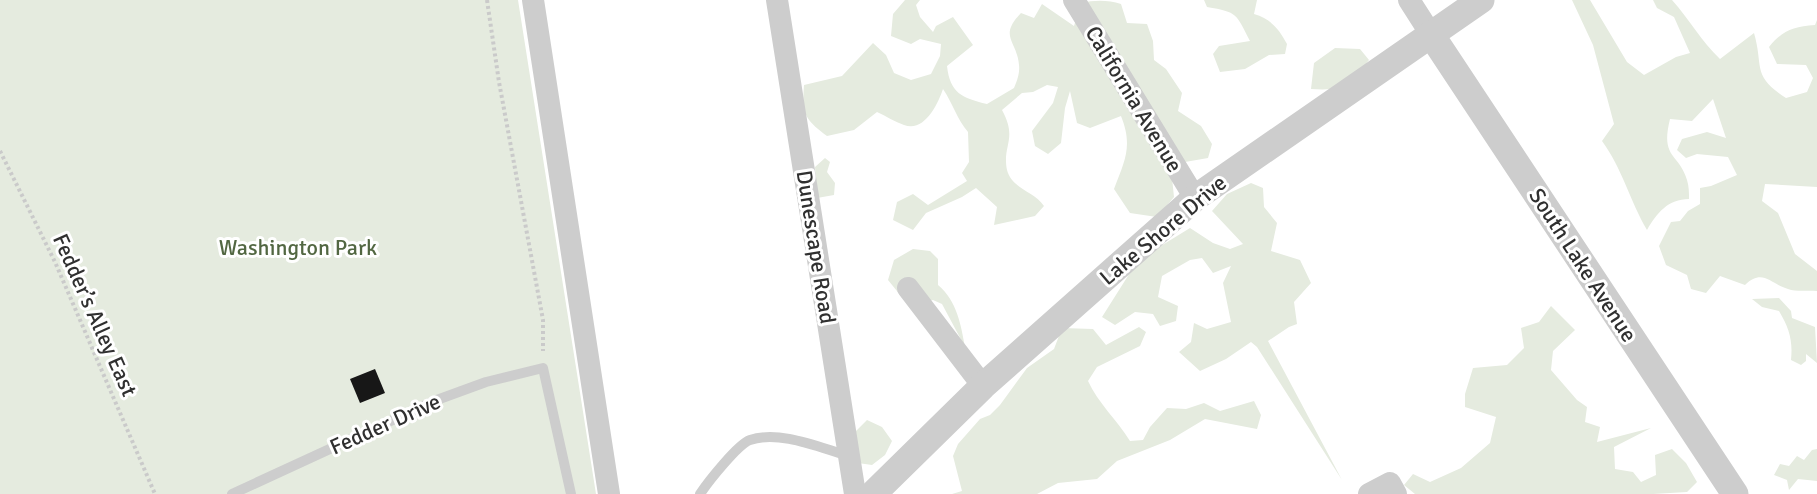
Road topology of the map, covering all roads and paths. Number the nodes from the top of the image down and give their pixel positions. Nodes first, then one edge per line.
1 (487, 0) edge
2 (532, 0) edge
3 (777, 0) edge
4 (1074, 0) edge
5 (1409, 0) edge
6 (1481, 0) edge
7 (1432, 36) junction
8 (0, 151) edge
9 (1194, 198) junction
10 (908, 288) dead end
11 (543, 368) junction
12 (983, 386) junction
13 (849, 456) junction
14 (155, 494) edge
15 (232, 494) edge
16 (571, 494) edge
17 (609, 494) edge
18 (700, 494) edge
19 (855, 494) edge
20 (873, 494) edge
21 (1369, 494) edge
22 (1396, 494) edge
23 (1735, 494) edge

1 - 11 path
2 - 17 street
3 - 13 street, Dunescape Road
4 - 9 street, California Avenue
5 - 7 street
6 - 7 street, Lake Shore Drive
7 - 9 street, Lake Shore Drive
7 - 23 street, South Lake Avenue
8 - 14 path, Fedder’s Alley East
9 - 12 street, Lake Shore Drive
10 - 12 street
11 - 15 lane, Fedder Drive
11 - 16 lane
12 - 20 street, Lake Shore Drive
13 - 18 lane
13 - 19 street, Dunescape Road
21 - 22 street

